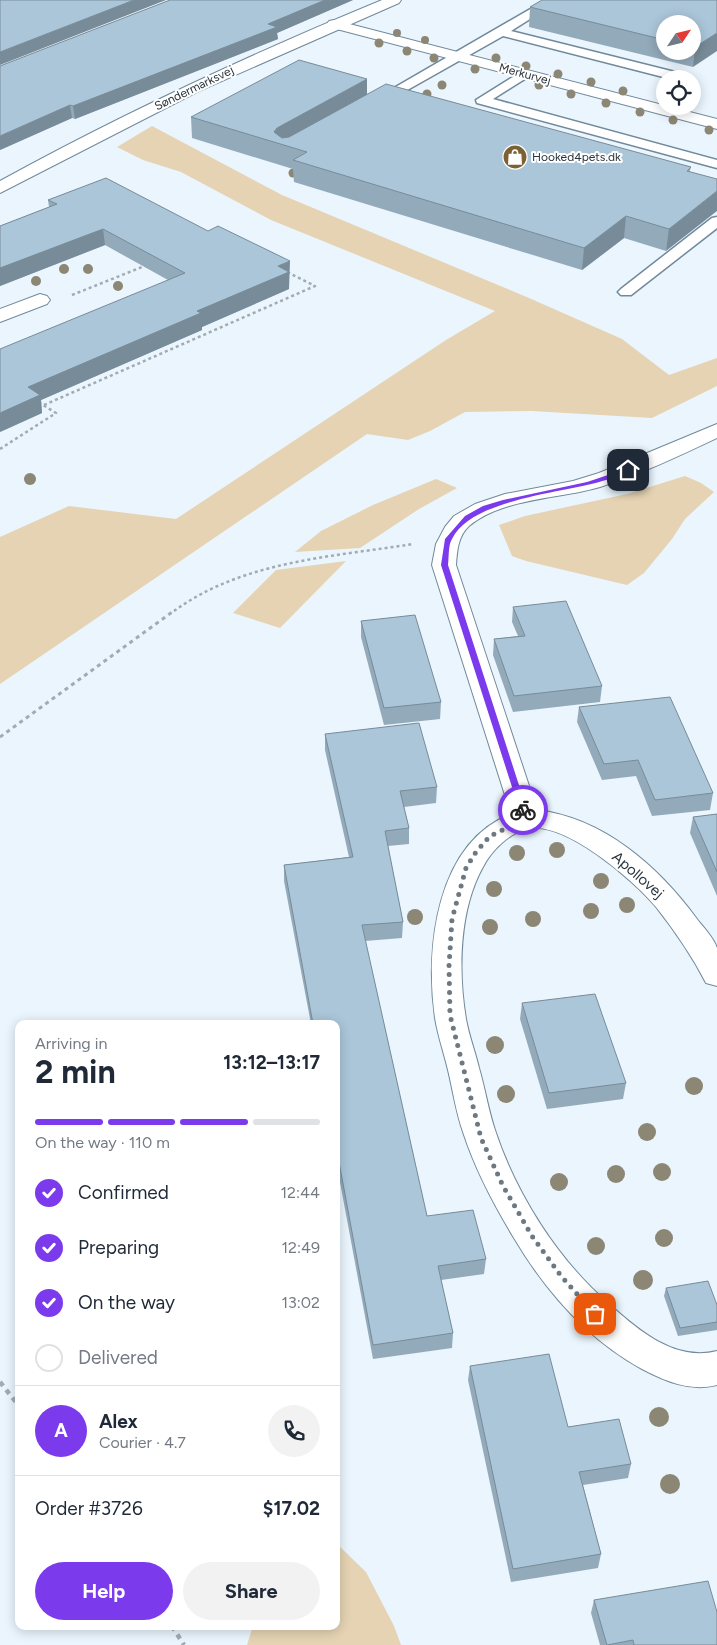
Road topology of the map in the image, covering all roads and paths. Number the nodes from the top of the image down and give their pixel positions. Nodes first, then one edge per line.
1 (394, 0) edge
2 (554, 0) edge
3 (334, 24) junction
4 (501, 32) junction
5 (458, 56) junction
6 (656, 71) edge
7 (524, 74) junction
8 (362, 110) edge
9 (717, 124) edge
10 (717, 164) edge
11 (0, 188) edge
12 (717, 221) edge
13 (154, 262) edge
14 (279, 268) edge
15 (626, 292) dead end
16 (40, 300) joint
17 (0, 316) edge
18 (37, 401) edge
19 (44, 405) junction
20 (717, 430) edge
21 (0, 449) edge
22 (448, 539) junction
23 (0, 737) edge
24 (526, 819) junction
25 (717, 975) edge
26 (715, 1375) edge
27 (0, 1382) edge
28 (15, 1401) edge
29 (175, 1630) edge
30 (184, 1645) edge

1 - 3 street, Søndermarksvej
2 - 4 lane
3 - 5 street, Merkurvej
3 - 11 street, Søndermarksvej
4 - 5 lane
4 - 6 lane
5 - 7 street, Merkurvej
5 - 8 lane
7 - 9 street, Merkurvej
7 - 10 lane
12 - 15 lane
13 - 16 path
14 - 19 path
16 - 17 street
18 - 19 path
19 - 21 path
20 - 22 street
22 - 23 path
22 - 24 street
24 - 25 street, Apollovej
24 - 26 street
27 - 28 path
29 - 30 path

